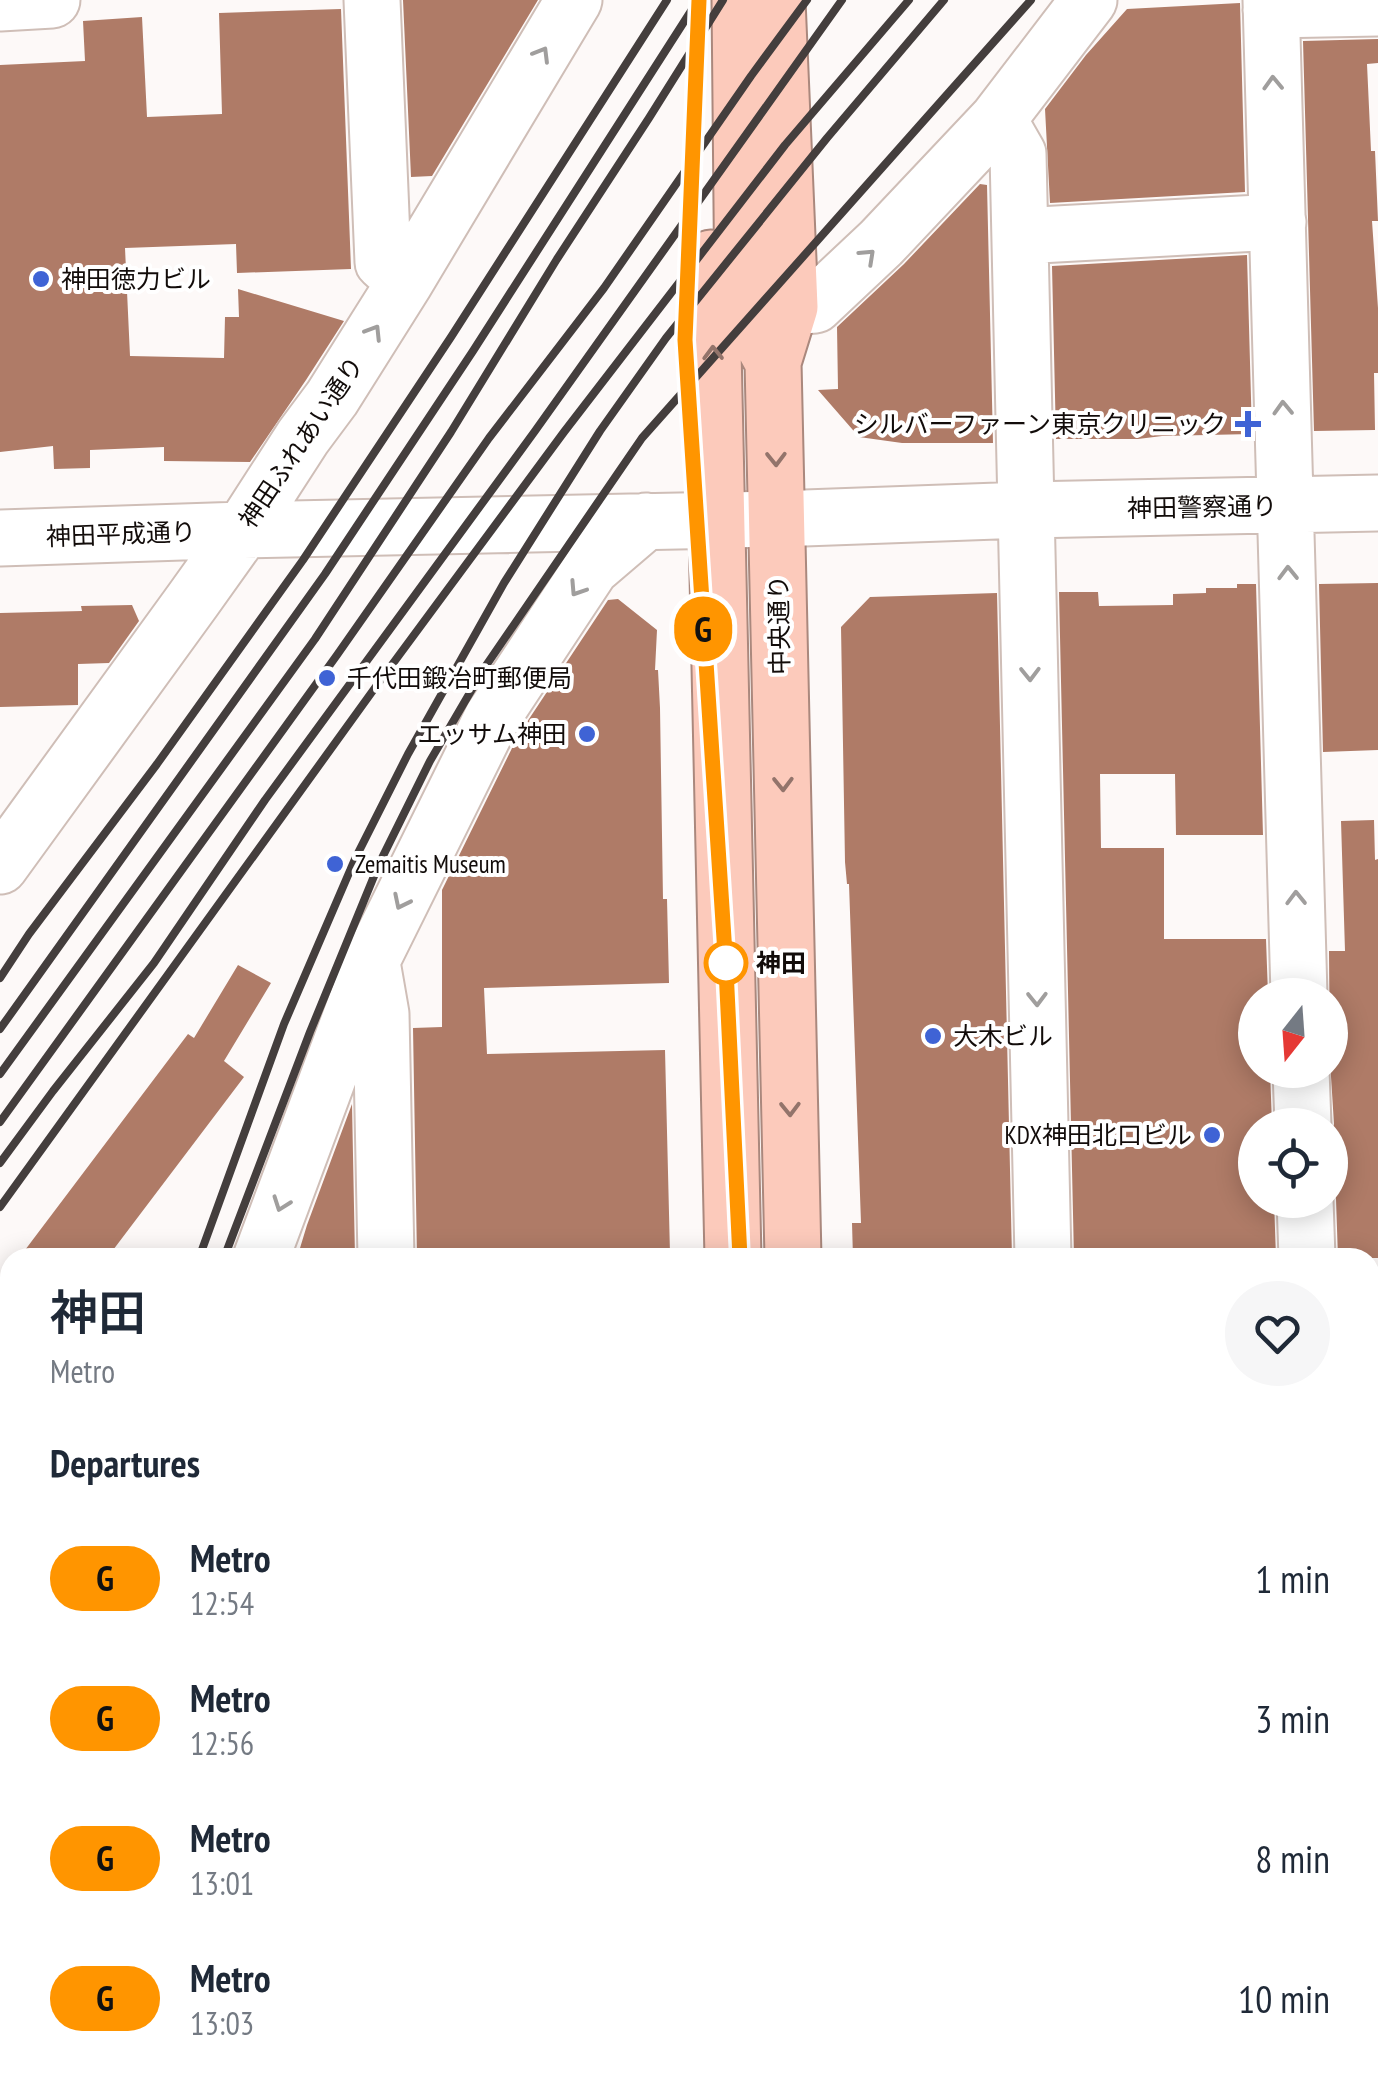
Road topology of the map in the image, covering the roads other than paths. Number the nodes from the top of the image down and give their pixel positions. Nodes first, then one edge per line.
1 (52, 0) edge
2 (372, 0) edge
3 (574, 0) edge
4 (704, 0) edge
5 (740, 0) edge
6 (777, 0) edge
7 (1089, 0) edge
8 (0, 3) edge
9 (1271, 5) edge
10 (1378, 8) edge
11 (998, 119) junction
12 (1278, 222) junction
13 (1020, 236) junction
14 (406, 282) junction
15 (790, 307) junction
16 (773, 362) junction
17 (1378, 502) edge
18 (1286, 506) junction
19 (1027, 510) junction
20 (716, 520) junction
21 (777, 520) junction
22 (646, 521) junction
23 (243, 530) junction
24 (0, 538) edge
25 (0, 866) edge
26 (372, 960) junction
27 (1299, 978) edge
28 (1306, 1218) edge
29 (266, 1248) edge
30 (386, 1248) edge
31 (733, 1248) edge
32 (793, 1248) edge
33 (1044, 1248) edge
34 (1307, 1248) edge

1 - 8 street
2 - 14 street
14 -> 3 street, 神田ふれあい通り
20 -> 4 highway
5 - 16 highway, 中央通り
6 - 15 highway
7 - 11 street
9 - 10 street
12 -> 9 street
11 - 13 street
15 -> 11 street
12 - 13 street
18 -> 12 street
13 - 19 street
23 -> 14 street, 神田ふれあい通り
15 - 16 highway
16 -> 21 highway, 中央通り
17 - 18 street, 神田警察通り
18 - 19 street, 神田警察通り
27 -> 18 street
19 - 21 street, 神田警察通り
19 -> 33 street
20 - 21 street, 神田警察通り
20 - 22 street, 神田警察通り
20 - 31 highway
21 -> 32 highway, 中央通り
22 - 23 street, 神田平成通り
22 -> 26 street
23 - 24 street, 神田平成通り
23 - 25 street, 神田ふれあい通り
26 -> 29 street
26 - 30 street
28 - 34 street

